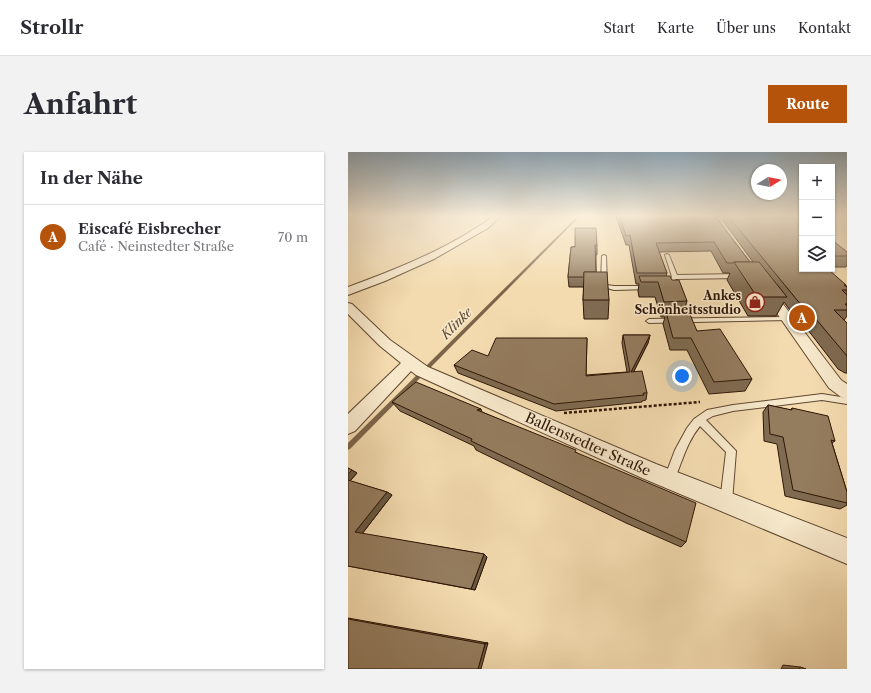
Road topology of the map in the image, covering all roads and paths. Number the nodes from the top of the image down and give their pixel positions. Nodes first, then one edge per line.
1 (463, 240) edge
2 (668, 255) edge
3 (604, 256) dead end
4 (752, 276) joint
5 (675, 277) junction
6 (656, 288) edge
7 (663, 288) edge
8 (348, 291) edge
9 (348, 307) edge
10 (788, 319) junction
11 (649, 321) dead end
12 (418, 368) junction
13 (847, 393) edge
14 (847, 401) edge
15 (701, 402) dead end
16 (700, 420) junction
17 (542, 423) junction
18 (348, 426) edge
19 (668, 479) junction
20 (726, 502) junction
21 (847, 551) edge

1 - 8 street
2 - 5 lane
3 - 6 lane
4 - 5 lane
4 - 10 street
5 - 7 lane
9 - 12 street, Ballenstedter Straße
10 - 11 lane
10 - 13 street
12 - 17 street, Ballenstedter Straße
12 - 18 street
14 - 16 lane
15 - 17 path
16 - 19 lane
16 - 20 lane
17 - 19 street, Ballenstedter Straße
19 - 20 street, Ballenstedter Straße
20 - 21 street, Ballenstedter Straße

